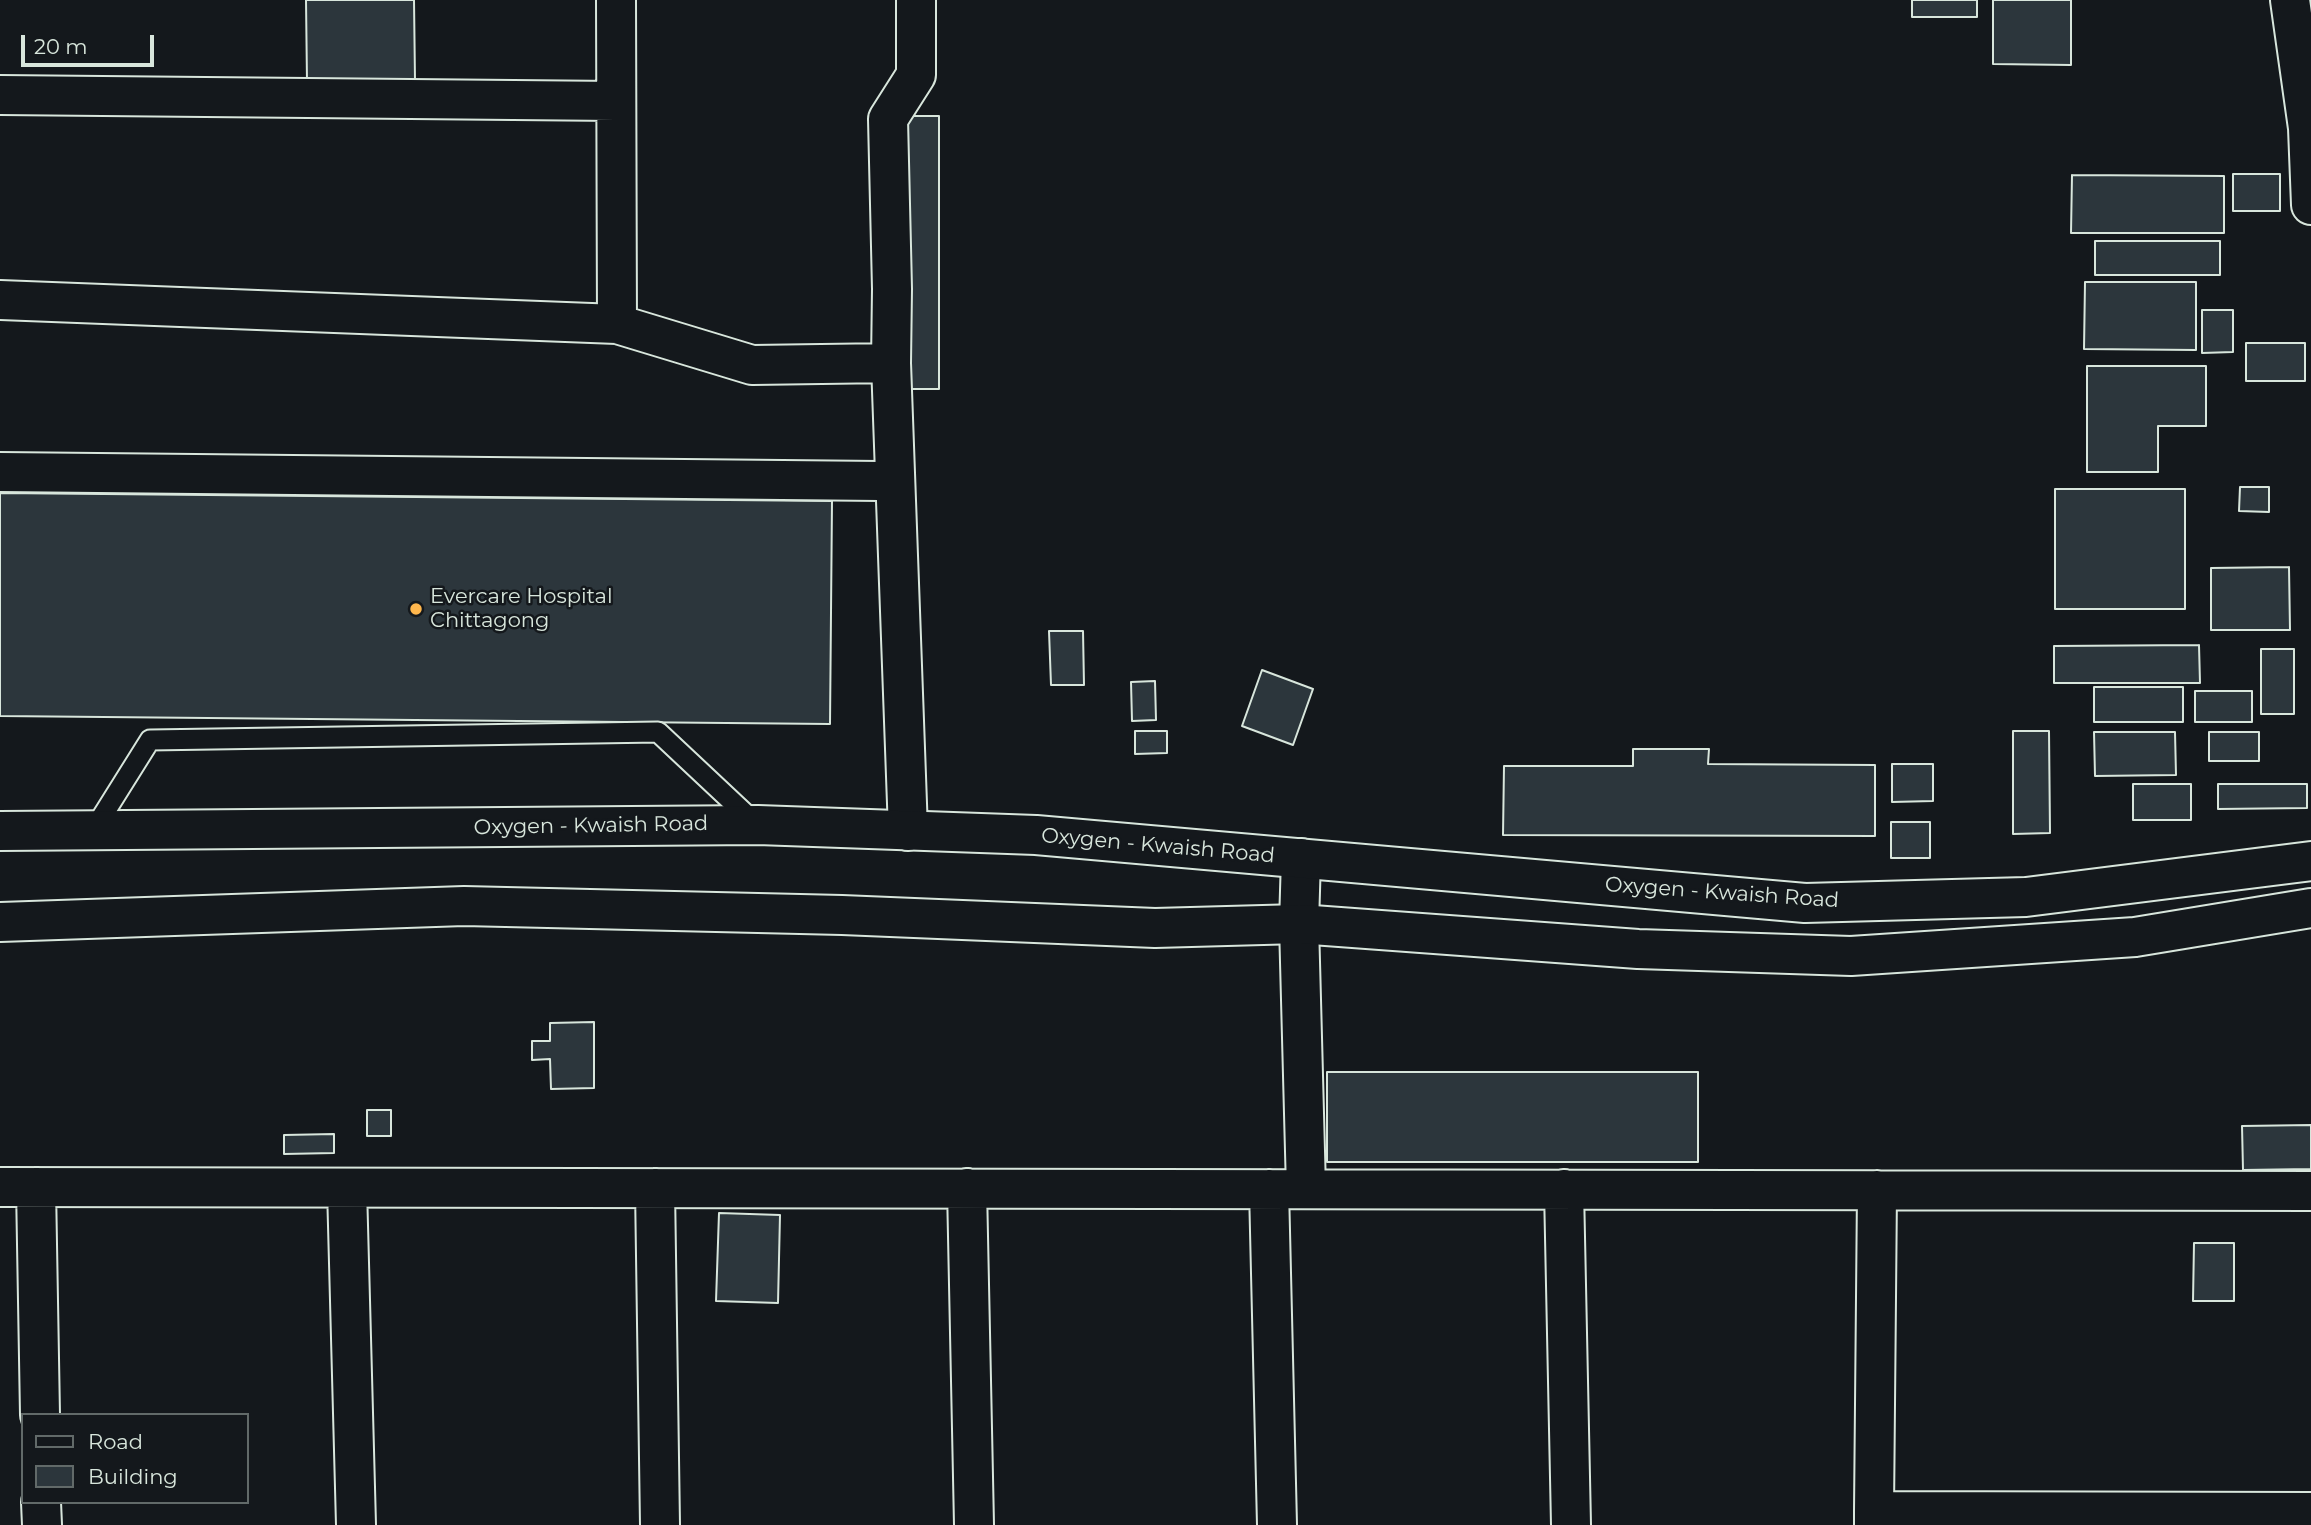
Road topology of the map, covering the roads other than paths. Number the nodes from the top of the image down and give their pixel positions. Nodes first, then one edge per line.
1 (616, 0) edge
2 (916, 0) edge
3 (2290, 0) edge
4 (2305, 70) edge
5 (0, 95) edge
6 (616, 101) junction
7 (2311, 205) edge
8 (0, 300) edge
9 (617, 324) junction
10 (891, 363) junction
11 (0, 472) edge
12 (880, 481) dead end
13 (758, 825) junction
14 (0, 831) edge
15 (93, 831) junction
16 (908, 831) junction
17 (1301, 858) junction
18 (2311, 861) edge
19 (2311, 908) edge
20 (0, 922) edge
21 (1299, 924) junction
22 (18, 1187) edge
23 (347, 1188) junction
24 (655, 1188) junction
25 (967, 1188) junction
26 (1287, 1189) junction
27 (1564, 1189) junction
28 (1877, 1190) junction
29 (2311, 1191) edge
30 (40, 1413) edge
31 (41, 1504) edge
32 (2311, 1512) edge
33 (1874, 1518) edge
34 (42, 1525) edge
35 (356, 1525) edge
36 (660, 1525) edge
37 (974, 1525) edge
38 (1277, 1525) edge
39 (1571, 1525) edge

1 - 6 street
2 - 10 street
3 - 4 street
4 - 7 street
5 - 6 street
6 - 9 street
8 - 9 street
9 - 10 street
10 - 16 street
11 - 12 street
13 - 15 street, Oxygen - Kwaish Road
13 - 15 lane
13 - 16 street, Oxygen - Kwaish Road
14 - 15 street, Oxygen - Kwaish Road
16 - 17 street, Oxygen - Kwaish Road
17 - 18 street, Oxygen - Kwaish Road
17 - 21 street
19 - 21 street
20 - 21 street
21 - 26 street
22 - 23 street
22 - 30 street
23 - 24 street
23 - 35 street
24 - 25 street
24 - 36 street
25 - 26 street
25 - 37 street
26 - 27 street
26 - 38 street
27 - 28 street
27 - 39 street
28 - 29 street
28 - 33 street
31 - 34 street
32 - 33 street

